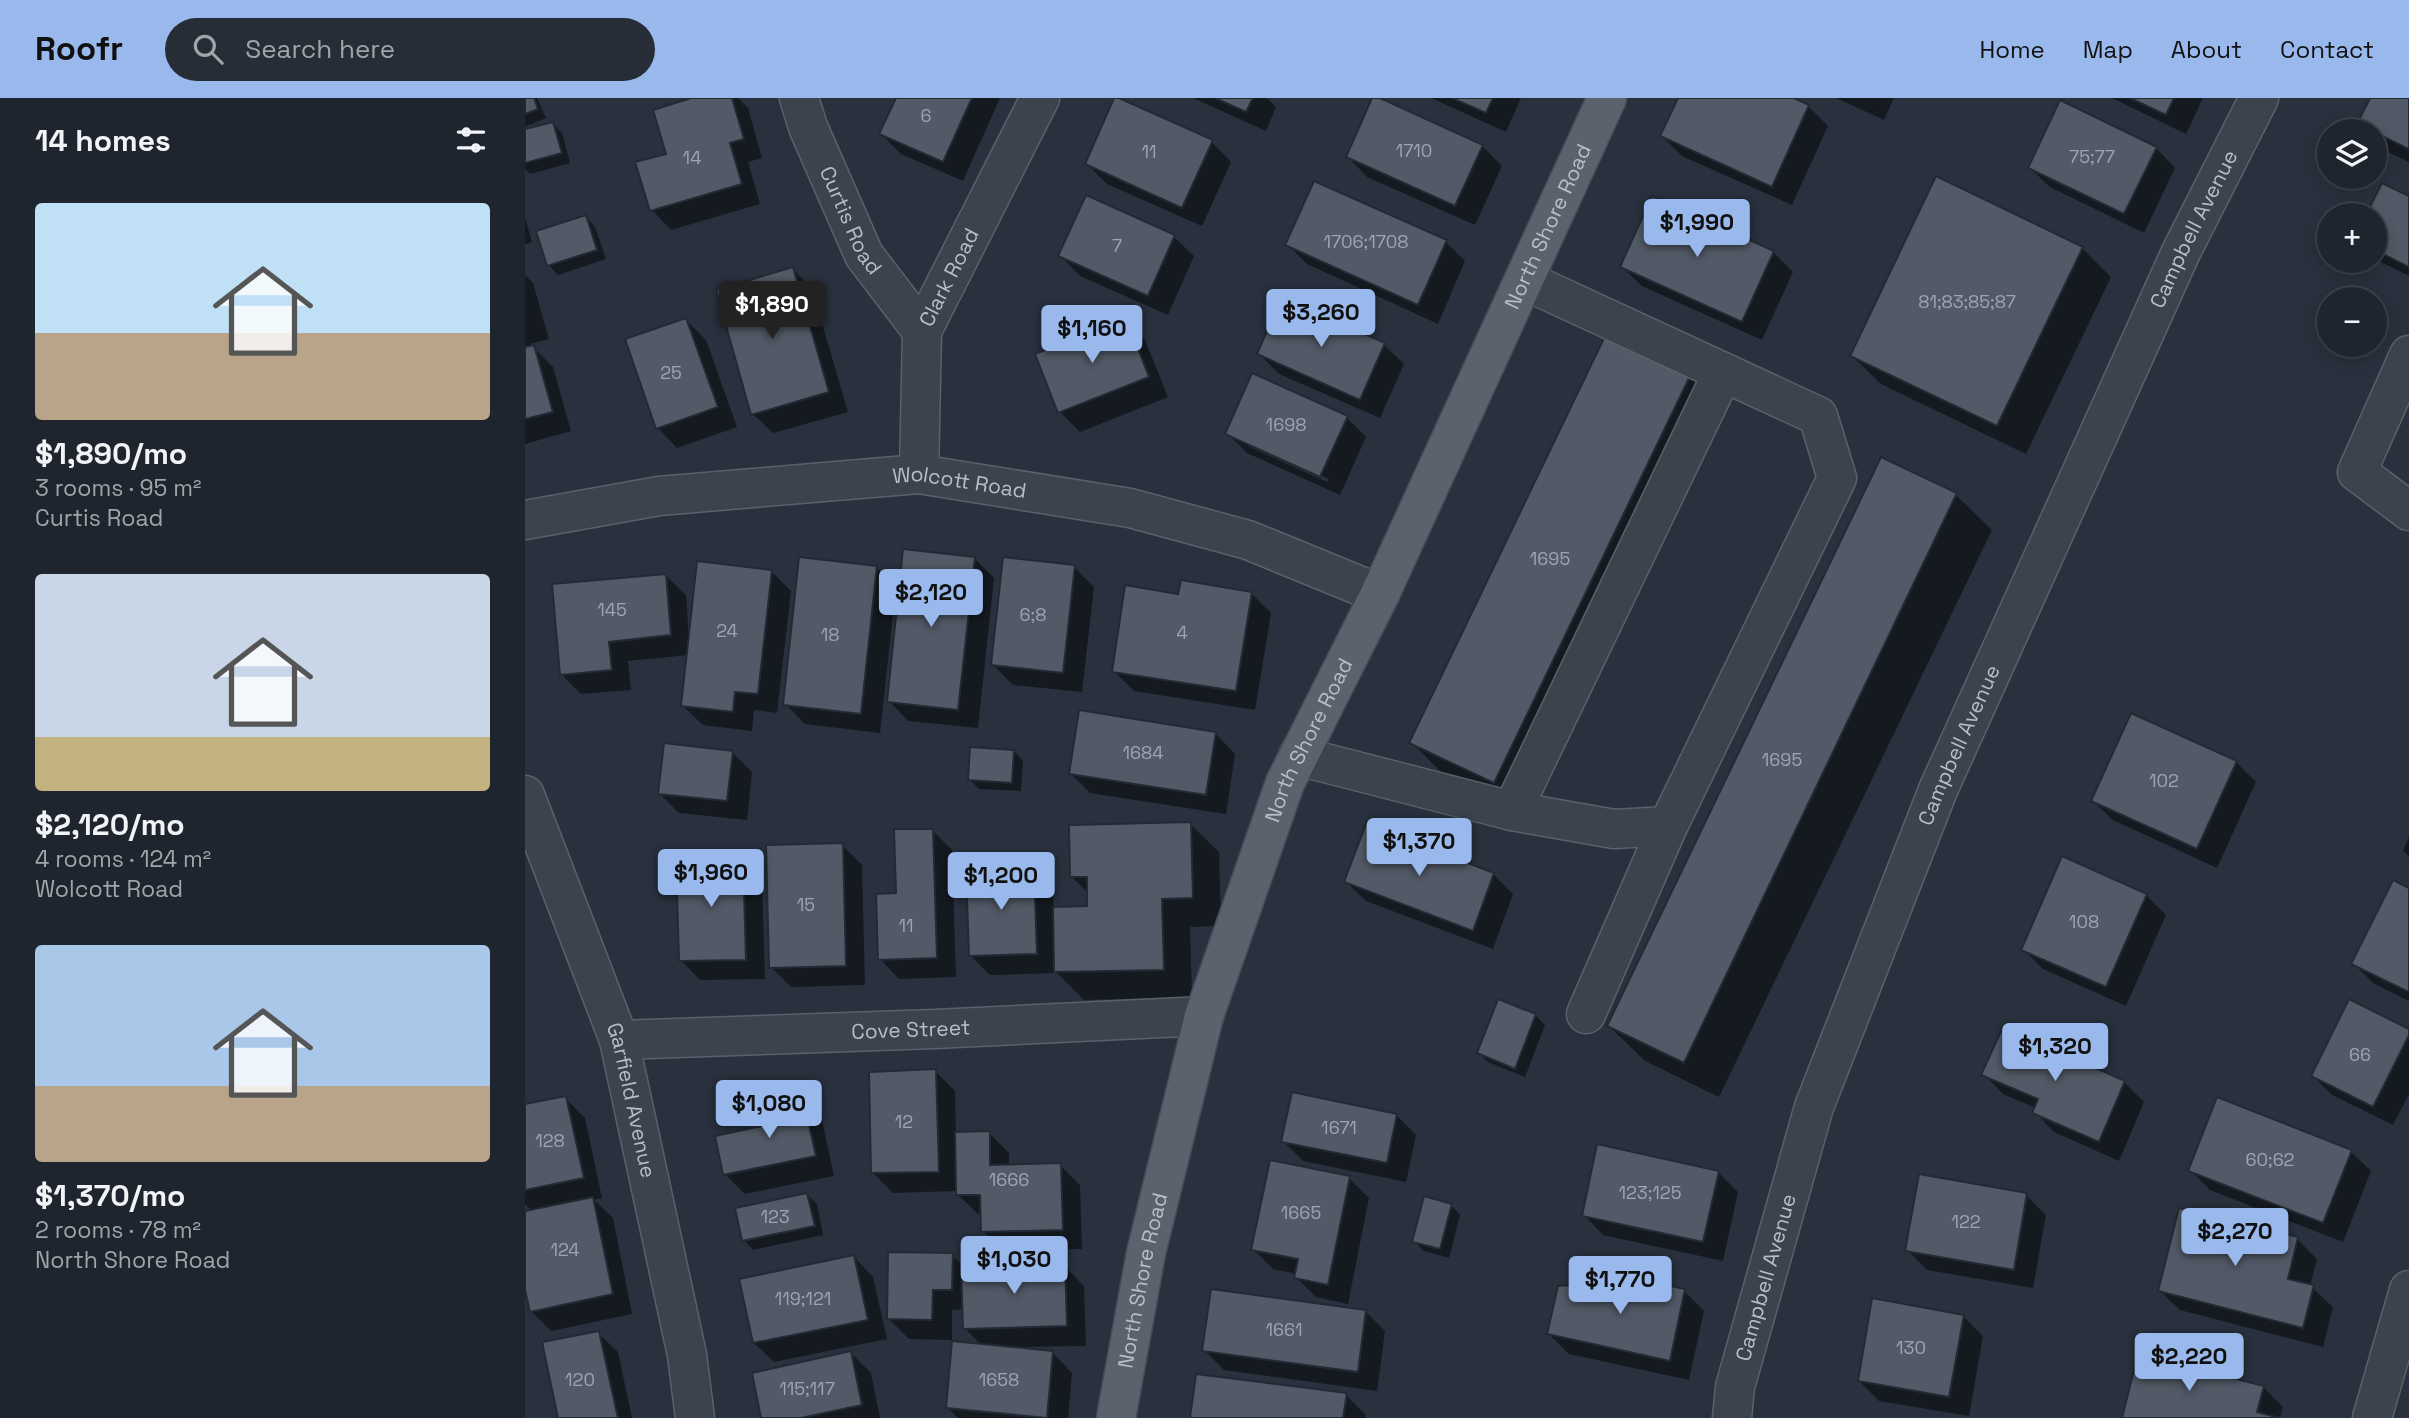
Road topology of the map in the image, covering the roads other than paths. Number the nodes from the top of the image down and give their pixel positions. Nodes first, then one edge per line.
1 (799, 98) edge
2 (1040, 98) edge
3 (1607, 98) edge
4 (2259, 98) edge
5 (1524, 280) junction
6 (922, 331) junction
7 (2409, 355) edge
8 (1723, 372) junction
9 (919, 474) junction
10 (2409, 511) edge
11 (525, 520) edge
12 (1380, 594) junction
13 (1298, 756) junction
14 (525, 795) edge
15 (1512, 811) junction
16 (1668, 826) junction
17 (1586, 1014) dead end
18 (1204, 1016) junction
19 (619, 1040) junction
20 (2409, 1290) edge
21 (695, 1418) edge
22 (1116, 1418) edge
23 (1732, 1418) edge
24 (2372, 1418) edge

1 - 6 street, Curtis Road
2 - 6 street, Clark Road
3 - 5 main road, North Shore Road
4 - 23 street, Campbell Avenue
5 - 8 street
5 - 12 main road, North Shore Road
6 - 9 street, Clark Road
7 - 10 street
8 - 15 street
8 - 16 street
9 - 11 street, Wolcott Road
9 - 12 street, Wolcott Road
12 - 13 main road, North Shore Road
13 - 15 street
13 - 18 main road, North Shore Road
14 - 19 street, Garfield Avenue
15 - 16 street
16 - 17 street
18 - 19 street, Cove Street
18 - 22 main road, North Shore Road
19 - 21 street, Garfield Avenue
20 - 24 street

